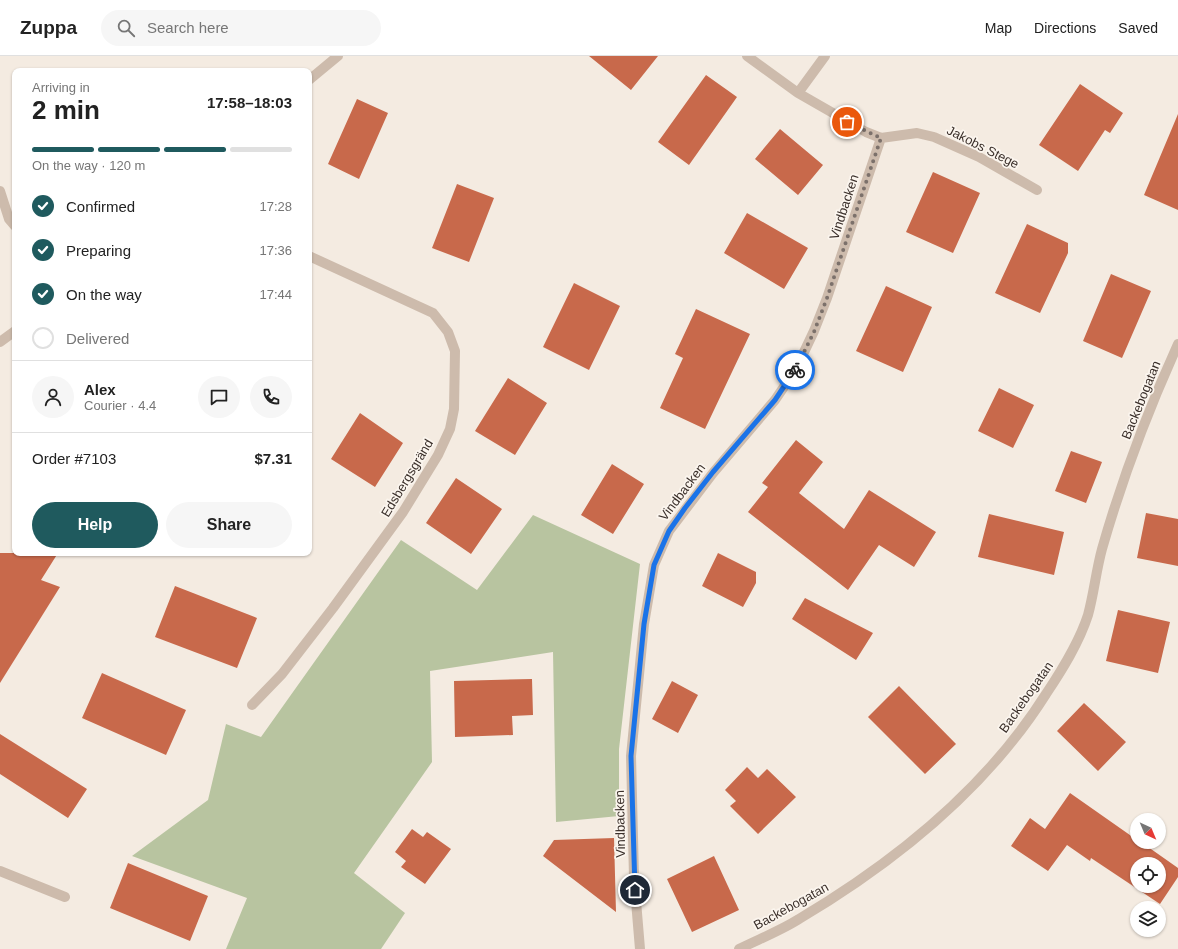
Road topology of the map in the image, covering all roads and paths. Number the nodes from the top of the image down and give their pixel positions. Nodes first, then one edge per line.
1 (338, 56) edge
2 (747, 56) edge
3 (825, 56) edge
4 (312, 78) edge
5 (798, 93) junction
6 (881, 138) junction
7 (1037, 190) dead end
8 (0, 191) edge
9 (12, 223) edge
10 (312, 257) edge
11 (12, 333) edge
12 (0, 342) edge
13 (1178, 344) edge
14 (252, 705) dead end
15 (0, 871) edge
16 (65, 897) dead end
17 (640, 949) edge
18 (739, 949) edge

1 - 4 street
2 - 5 street
3 - 5 street
5 - 6 street
6 - 7 street, Jakobs Stege
6 - 17 street, Vindbacken
8 - 9 street
10 - 14 street, Edsbergsgränd
11 - 12 street
13 - 18 street, Backebogatan
15 - 16 street

